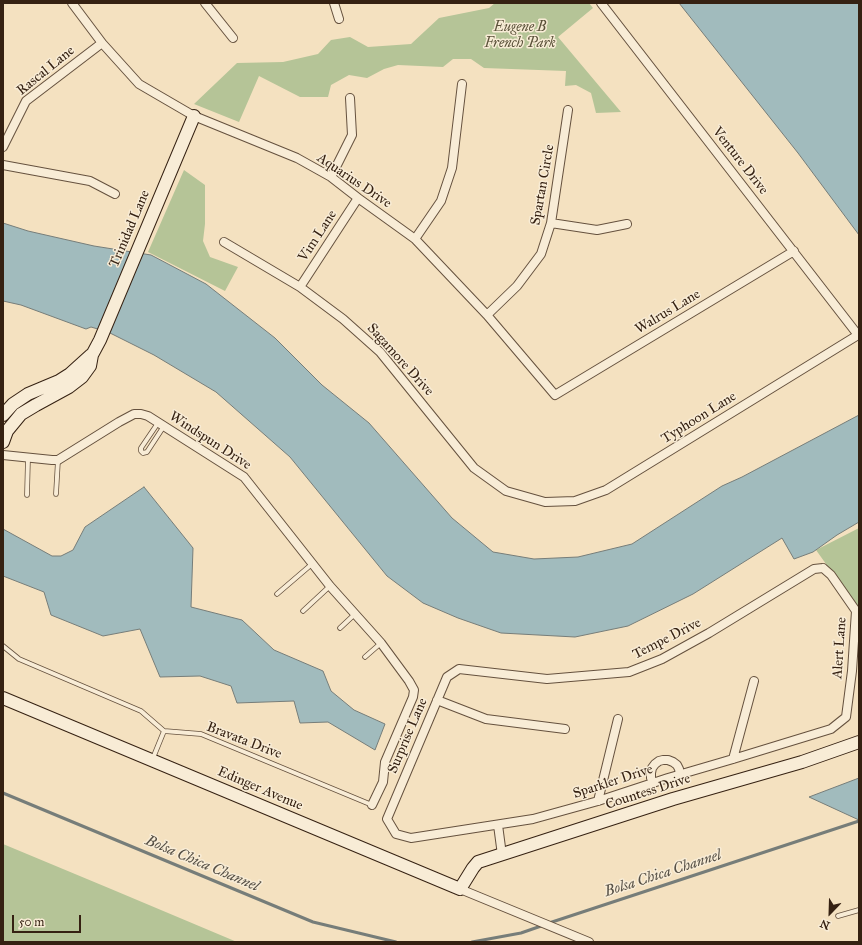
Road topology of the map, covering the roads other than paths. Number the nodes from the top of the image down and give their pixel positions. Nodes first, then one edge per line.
1 (72, 3) edge
2 (205, 3) edge
3 (334, 3) edge
4 (601, 3) edge
5 (339, 19) dead end
6 (233, 38) dead end
7 (102, 43) junction
8 (462, 84) dead end
9 (350, 98) dead end
10 (568, 110) dead end
11 (194, 116) junction
12 (3, 147) edge
13 (3, 165) edge
14 (331, 177) junction
15 (115, 194) dead end
16 (358, 198) junction
17 (551, 223) junction
18 (627, 224) dead end
19 (415, 239) junction
20 (224, 242) dead end
21 (794, 251) junction
22 (300, 287) junction
23 (487, 315) junction
24 (858, 335) edge
25 (92, 354) junction
26 (555, 395) joint
27 (3, 415) edge
28 (161, 425) junction
29 (3, 442) edge
30 (3, 454) edge
31 (28, 457) junction
32 (58, 460) junction
33 (56, 494) dead end
34 (27, 495) dead end
35 (545, 502) joint
36 (312, 564) junction
37 (823, 568) joint
38 (330, 586) junction
39 (277, 594) dead end
40 (303, 611) dead end
41 (355, 614) junction
42 (340, 628) dead end
43 (381, 643) junction
44 (3, 646) edge
45 (365, 657) dead end
46 (459, 669) joint
47 (754, 681) dead end
48 (3, 698) edge
49 (437, 700) junction
50 (846, 717) joint
51 (618, 719) dead end
52 (565, 729) dead end
53 (164, 731) junction
54 (859, 743) edge
55 (733, 759) junction
56 (152, 760) junction
57 (680, 774) junction
58 (654, 783) junction
59 (598, 801) junction
60 (372, 805) joint
61 (387, 819) joint
62 (498, 825) junction
63 (502, 855) junction
64 (460, 889) junction
65 (859, 910) edge
66 (838, 916) dead end
67 (589, 942) edge

1 - 7 street, Aquarius Drive
2 - 6 street
3 - 5 street
4 - 21 street, Venture Drive
7 - 11 street, Aquarius Drive
7 - 12 street, Rascal Lane
8 - 19 street
9 - 14 street
10 - 17 street, Spartan Circle
11 - 14 street, Aquarius Drive
11 - 25 street, Trinidad Lane
13 - 15 street
14 - 16 street, Aquarius Drive
16 - 19 street, Aquarius Drive
16 - 22 street, Vim Lane
17 - 18 street
17 - 23 street, Spartan Circle
19 - 23 street, Aquarius Drive
20 - 22 street, Sagamore Drive
21 - 24 street, Venture Drive
21 - 26 street, Walrus Lane
22 - 35 street, Sagamore Drive
23 - 26 street, Aquarius Drive
24 - 35 street, Typhoon Lane
25 - 27 street, Trinidad Lane
25 - 29 street, Trinidad Lane
28 - 28 lane
28 - 32 street, Windspun Drive
28 - 36 street, Windspun Drive
30 - 31 street
31 - 32 street
31 - 34 lane
32 - 33 lane
36 - 38 street, Windspun Drive
36 - 39 lane
37 - 46 street, Tempe Drive
37 - 50 street, Alert Lane
38 - 40 lane
38 - 41 street, Windspun Drive
41 - 42 lane
41 - 43 street, Windspun Drive
43 - 45 lane
43 - 60 street, Windspun Drive
44 - 53 lane
46 - 49 street, Surprise Lane
47 - 55 street
48 - 56 street, Edinger Avenue
49 - 52 street
49 - 61 street, Surprise Lane
50 - 55 street, Sparkler Drive
51 - 59 street
53 - 56 lane
53 - 60 lane, Bravata Drive
54 - 63 street, Countess Drive
55 - 57 street, Sparkler Drive
56 - 64 street, Edinger Avenue
57 - 58 street, Sparkler Drive
57 - 58 street
58 - 59 street, Sparkler Drive
59 - 62 street, Sparkler Drive
61 - 62 street, Sparkler Drive
62 - 63 street
63 - 64 street, Countess Drive
64 - 67 street, Edinger Avenue
65 - 66 lane

